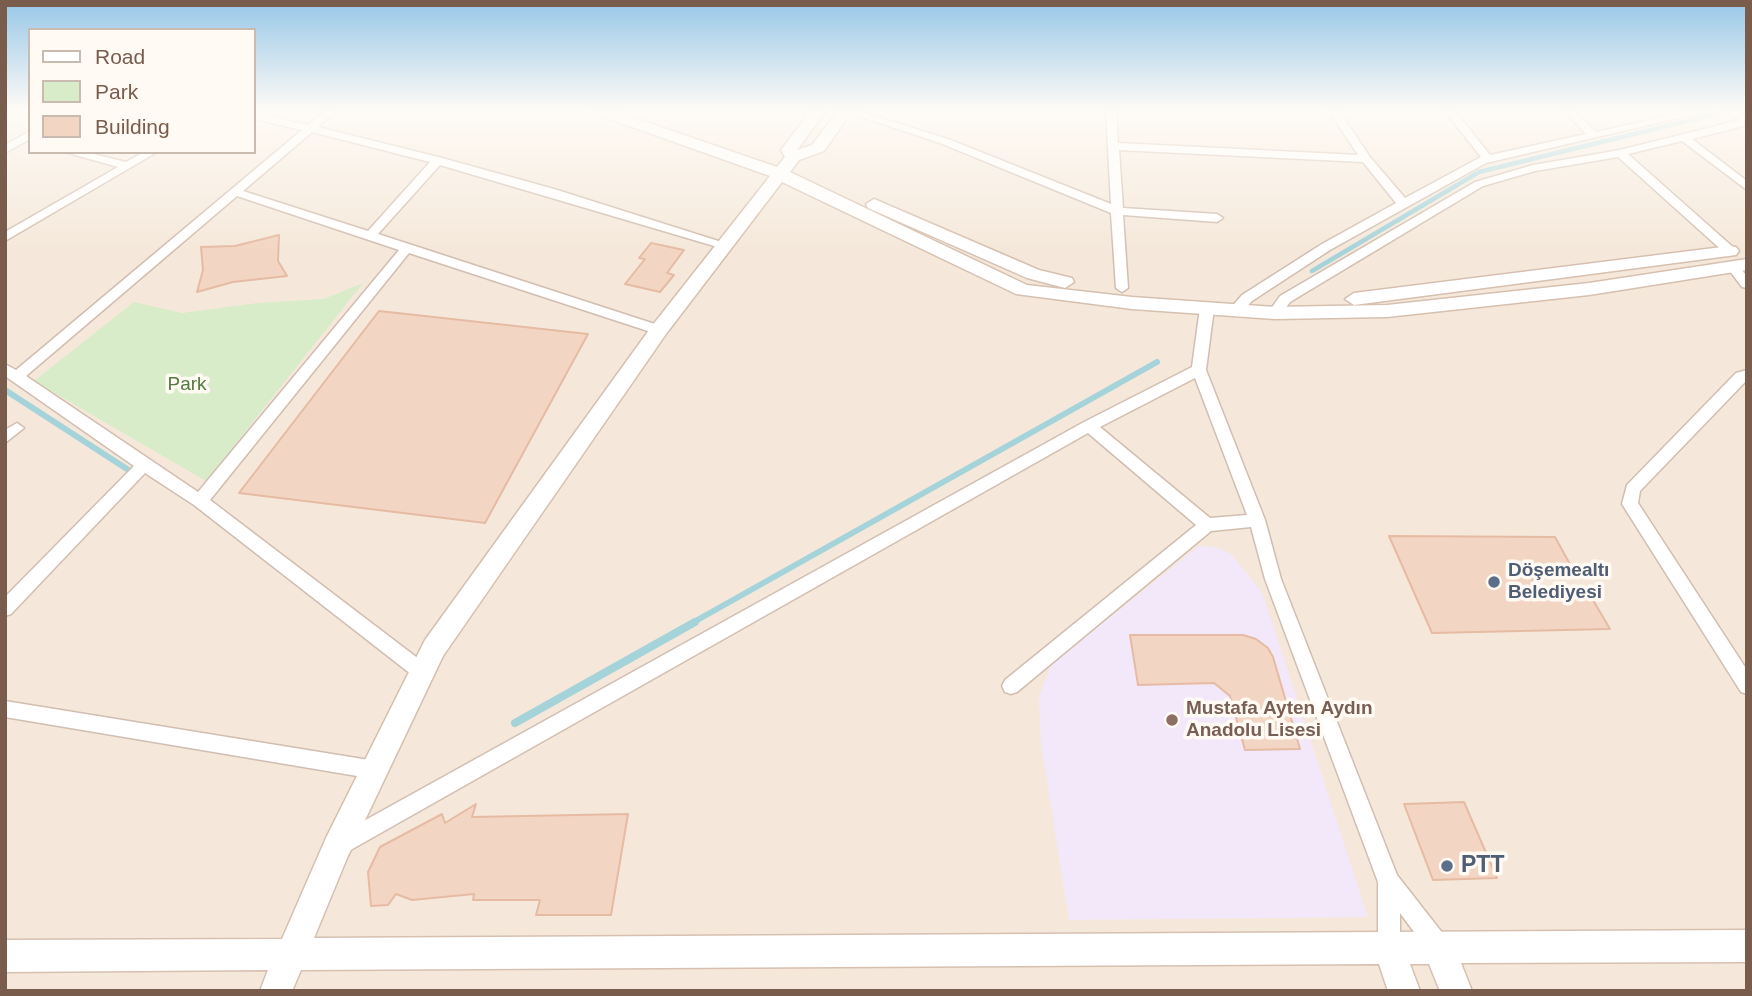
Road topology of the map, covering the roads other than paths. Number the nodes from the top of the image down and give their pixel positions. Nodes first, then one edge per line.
1 (93, 157) edge
2 (142, 157) edge
3 (277, 157) edge
4 (428, 157) edge
5 (764, 157) edge
6 (769, 157) edge
7 (788, 157) edge
8 (800, 157) edge
9 (985, 157) edge
10 (1115, 157) edge
11 (1337, 157) edge
12 (1495, 157) edge
13 (1594, 157) edge
14 (1625, 157) edge
15 (1709, 157) edge
16 (1366, 159) joint
17 (1488, 159) joint
18 (438, 160) junction
19 (787, 164) junction
20 (127, 166) junction
21 (1747, 187) edge
22 (235, 192) junction
23 (1403, 204) junction
24 (1117, 211) junction
25 (1217, 218) dead end
26 (370, 236) junction
27 (5, 237) edge
28 (725, 245) junction
29 (407, 248) junction
30 (1739, 257) edge
31 (1747, 284) edge
32 (1122, 288) junction
33 (1206, 301) junction
34 (1242, 304) junction
35 (1280, 306) junction
36 (659, 330) junction
37 (1199, 370) junction
38 (11, 373) edge
39 (1747, 375) edge
40 (1088, 426) junction
41 (144, 466) junction
42 (200, 501) junction
43 (1257, 520) junction
44 (1208, 525) junction
45 (5, 609) edge
46 (422, 672) junction
47 (1011, 686) dead end
48 (1747, 686) edge
49 (5, 709) edge
50 (374, 770) junction
51 (336, 848) junction
52 (1389, 882) junction
53 (1747, 946) edge
54 (1439, 947) junction
55 (1389, 948) junction
56 (291, 954) junction
57 (5, 957) edge
58 (276, 991) edge
59 (1404, 991) edge
60 (1456, 991) edge

1 - 20 street
2 - 20 street
3 - 22 street
4 - 18 street
5 - 19 street
6 - 19 street
7 - 19 street
8 - 19 street
9 - 24 street
10 - 24 street
11 - 16 street
12 - 17 street
13 - 35 street
14 - 30 street
15 - 21 street
16 - 23 street
17 - 23 street
18 - 26 street
18 - 28 street
19 - 28 street
19 - 32 street
19 - 33 street
20 - 27 street
22 - 26 street
22 - 38 street
23 - 34 street
24 - 25 street
24 - 32 street
26 - 29 street
28 - 36 street
29 - 36 street
29 - 42 street
30 - 31 street
30 - 35 street
32 - 33 street
33 - 34 street
33 - 37 street
34 - 35 street
36 - 46 street
37 - 40 street
37 - 43 street
38 - 41 street
39 - 48 street
40 - 44 street
40 - 51 street
41 - 42 street
41 - 45 street
42 - 46 street
43 - 44 street
43 - 52 street
44 - 47 street
46 - 50 street
49 - 50 street
50 - 51 street
51 - 56 street
52 - 54 street
52 - 55 street
53 - 54 street
54 - 55 street
54 - 60 street
55 - 56 street
55 - 59 street
56 - 57 street
56 - 58 street

